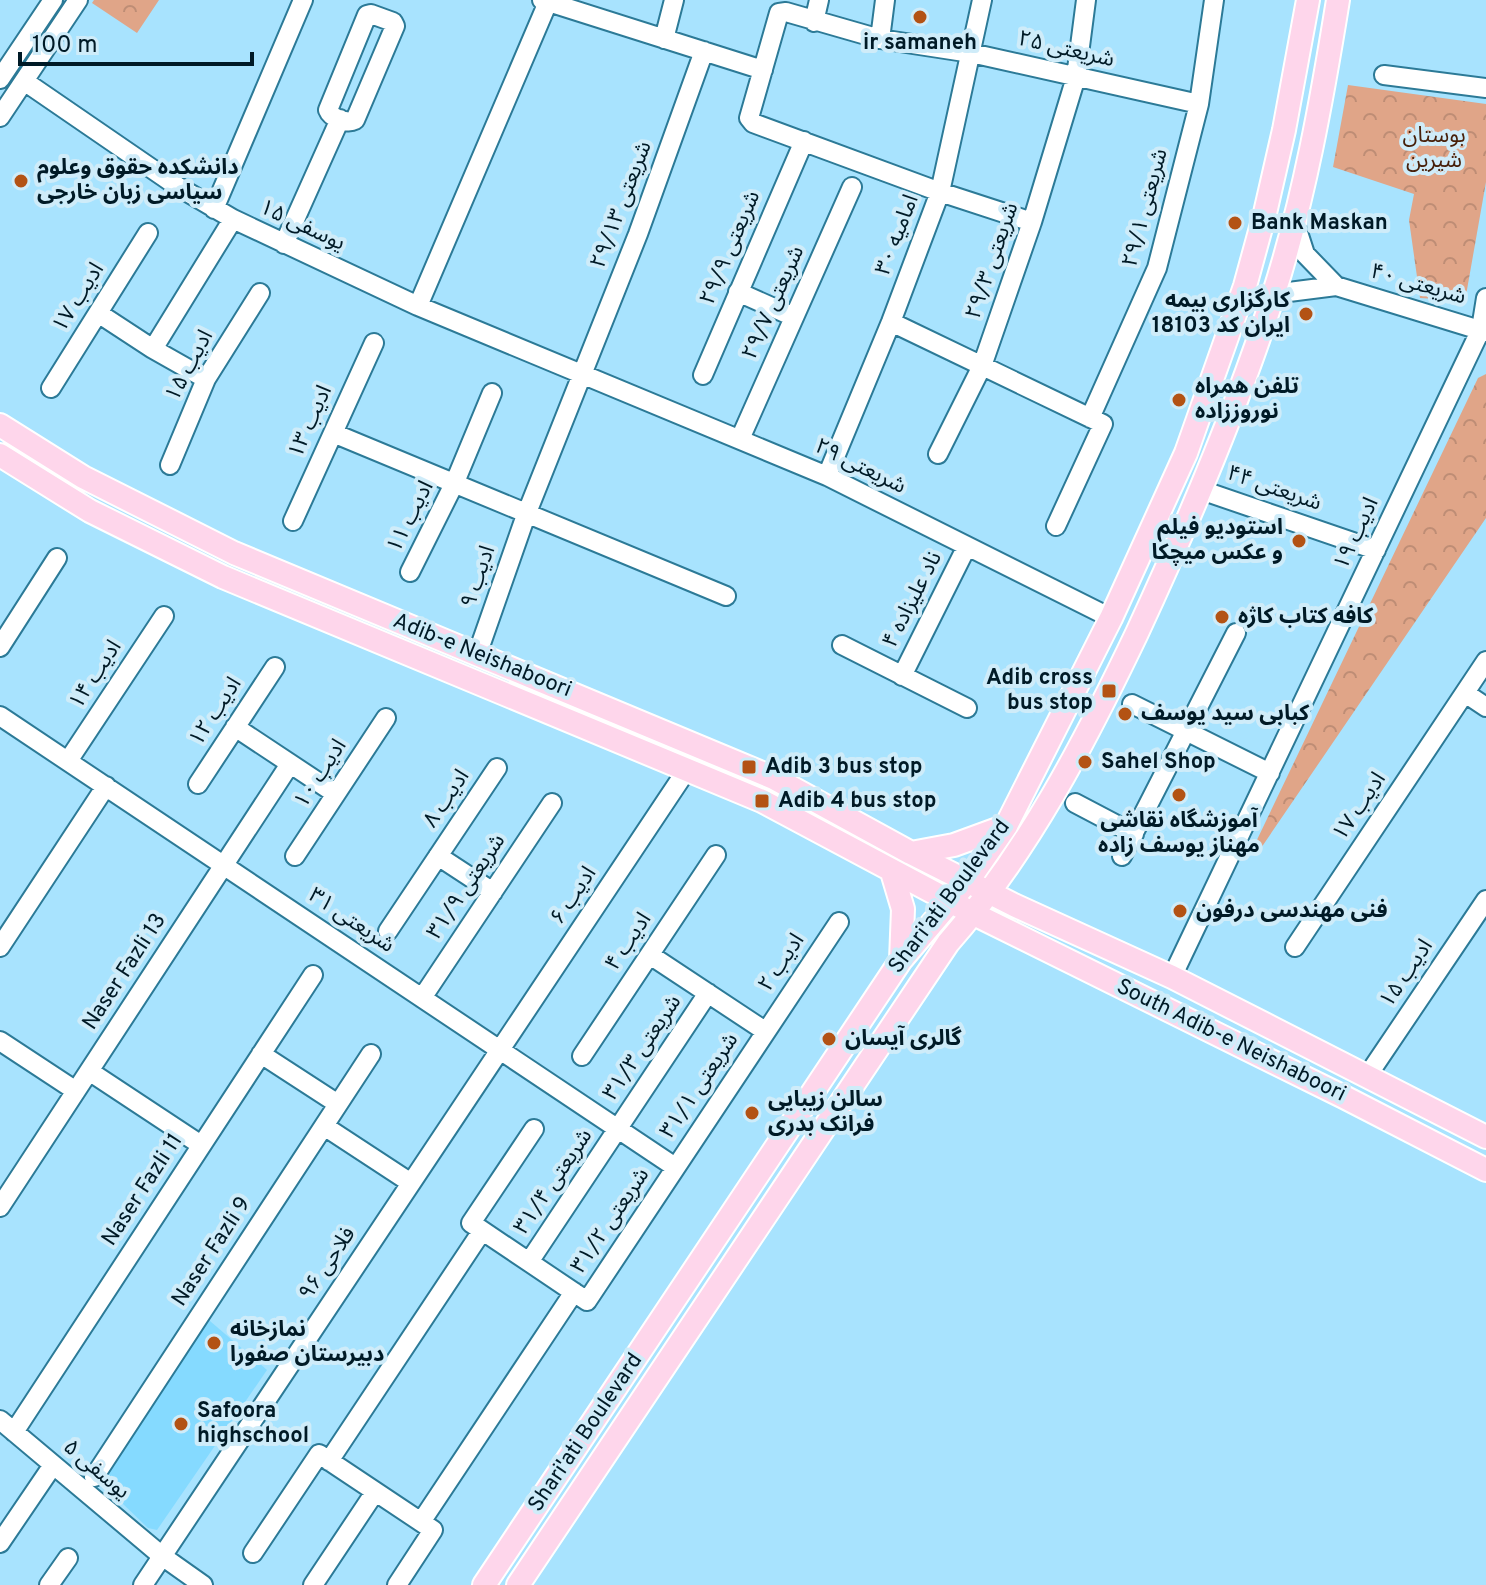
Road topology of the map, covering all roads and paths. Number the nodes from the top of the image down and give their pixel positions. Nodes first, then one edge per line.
1 (53, 0) edge
2 (78, 0) edge
3 (303, 0) edge
4 (674, 0) edge
5 (819, 0) edge
6 (885, 0) edge
7 (982, 0) edge
8 (1086, 0) edge
9 (1214, 0) edge
10 (1308, 0) edge
11 (1338, 0) edge
12 (545, 1) edge
13 (814, 22) junction
14 (664, 39) junction
15 (880, 39) junction
16 (704, 51) junction
17 (971, 53) junction
18 (763, 70) junction
19 (1384, 75) dead end
20 (1076, 77) junction
21 (0, 79) edge
22 (24, 81) junction
23 (1486, 88) edge
24 (1199, 104) junction
25 (0, 117) edge
26 (340, 119) junction
27 (804, 141) junction
28 (852, 187) dead end
29 (940, 192) junction
30 (214, 209) junction
31 (233, 219) junction
32 (1294, 220) junction
33 (1032, 222) junction
34 (148, 233) dead end
35 (284, 244) junction
36 (1336, 286) junction
37 (738, 292) junction
38 (260, 293) dead end
39 (1273, 294) junction
40 (1486, 298) edge
41 (418, 306) junction
42 (98, 313) junction
43 (794, 317) junction
44 (891, 322) junction
45 (1484, 330) edge
46 (374, 343) dead end
47 (153, 349) junction
48 (982, 366) junction
49 (582, 375) junction
50 (703, 375) dead end
51 (206, 379) junction
52 (51, 388) dead end
53 (492, 393) dead end
54 (1097, 421) junction
55 (0, 425) edge
56 (333, 433) junction
57 (740, 439) junction
58 (938, 454) dead end
59 (0, 455) edge
60 (170, 465) dead end
61 (827, 476) junction
62 (455, 482) junction
63 (1201, 490) junction
64 (526, 515) junction
65 (293, 521) dead end
66 (1056, 526) dead end
67 (967, 546) junction
68 (1376, 550) junction
69 (234, 553) junction
70 (57, 558) dead end
71 (410, 572) dead end
72 (223, 577) junction
73 (726, 596) dead end
74 (164, 616) dead end
75 (1111, 618) junction
76 (7, 620) edge
77 (1236, 633) dead end
78 (842, 645) dead end
79 (0, 647) edge
80 (477, 655) junction
81 (1486, 661) edge
82 (275, 667) dead end
83 (902, 676) junction
84 (1465, 693) junction
85 (1132, 704) dead end
86 (1486, 707) edge
87 (967, 708) dead end
88 (0, 716) edge
89 (386, 718) dead end
90 (235, 727) junction
91 (1185, 732) junction
92 (68, 761) junction
93 (290, 764) junction
94 (497, 768) dead end
95 (688, 768) junction
96 (1270, 773) junction
97 (198, 784) dead end
98 (106, 786) junction
99 (336, 794) junction
100 (552, 803) dead end
101 (1075, 803) dead end
102 (1006, 826) junction
103 (1134, 834) junction
104 (911, 853) junction
105 (716, 855) dead end
106 (295, 856) dead end
107 (438, 856) junction
108 (1122, 856) dead end
109 (224, 865) junction
110 (892, 872) junction
111 (968, 881) junction
112 (493, 892) junction
113 (991, 892) junction
114 (1486, 900) edge
115 (951, 902) junction
116 (974, 914) junction
117 (839, 922) dead end
118 (388, 931) dead end
119 (0, 947) edge
120 (1295, 947) dead end
121 (650, 955) junction
122 (901, 960) junction
123 (313, 975) dead end
124 (1172, 977) junction
125 (708, 993) junction
126 (422, 998) junction
127 (765, 1031) junction
128 (0, 1041) edge
129 (500, 1050) junction
130 (261, 1054) junction
131 (371, 1054) dead end
132 (582, 1056) dead end
133 (89, 1071) junction
134 (1368, 1075) junction
135 (76, 1091) junction
136 (338, 1104) junction
137 (324, 1126) junction
138 (534, 1129) dead end
139 (618, 1129) junction
140 (1486, 1137) edge
141 (201, 1145) junction
142 (675, 1167) junction
143 (1486, 1170) edge
144 (411, 1183) junction
145 (0, 1207) edge
146 (476, 1227) junction
147 (529, 1262) junction
148 (580, 1296) junction
149 (7, 1426) edge
150 (324, 1457) junction
151 (53, 1465) junction
152 (94, 1477) dead end
153 (375, 1492) junction
154 (427, 1526) junction
155 (0, 1543) edge
156 (253, 1553) dead end
157 (162, 1556) junction
158 (68, 1558) dead end
159 (49, 1585) edge
160 (143, 1585) edge
161 (203, 1585) edge
162 (313, 1585) edge
163 (397, 1585) edge
164 (484, 1585) edge
165 (518, 1585) edge

1 - 21 street
2 - 22 street
3 - 30 street
4 - 14 street
5 - 13 street
6 - 15 street
7 - 17 street, امامیه ۳۰
8 - 20 street, شریعتی ۲۹/۳
9 - 24 street, شریعتی ۲۹/۱
10 - 75 main road, Shari'ati Boulevard
11 - 32 main road, Shari'ati Boulevard
12 - 14 street
12 - 41 street
13 - 15 street, شریعتی ۲۵
13 - 18 street, شریعتی ۲۵
14 - 16 street
15 - 17 street, شریعتی ۲۵
16 - 18 street
16 - 49 street, شریعتی ۲۹/۱۳
17 - 20 street, شریعتی ۲۵
17 - 29 street, امامیه ۳۰
18 - 27 street
19 - 23 street
20 - 24 street, شریعتی ۲۵
20 - 33 street, شریعتی ۲۹/۳
22 - 25 street
22 - 30 street, یوسفی ۱۵
24 - 54 street, شریعتی ۲۹/۱
26 - 26 street
26 - 35 street
27 - 29 street
27 - 37 street, شریعتی ۲۹/۹
28 - 43 street, شریعتی ۲۹/۷
29 - 33 street
29 - 44 street, امامیه ۳۰
30 - 31 street, یوسفی ۱۵
31 - 35 street, یوسفی ۱۵
31 - 47 street
32 - 36 street, شریعتی ۴۰
32 - 39 main road, Shari'ati Boulevard
33 - 48 street, شریعتی ۲۹/۳
34 - 42 street, ادیب ۱۷
35 - 41 street, یوسفی ۱۵
36 - 39 street, شریعتی ۴۰
36 - 45 street, شریعتی ۴۰
37 - 43 street
37 - 50 street, شریعتی ۲۹/۹
38 - 51 street, ادیب ۱۵
39 - 63 main road, Shari'ati Boulevard
40 - 45 street, ادیب ۱۹
41 - 49 street, یوسفی ۱۵
42 - 47 street
42 - 52 street, ادیب ۱۷
43 - 57 street, شریعتی ۲۹/۷
44 - 48 street
44 - 61 street, امامیه ۳۰
45 - 68 street, ادیب ۱۹
46 - 56 street, ادیب ۱۳
47 - 51 street
48 - 54 street
48 - 58 street, شریعتی ۲۹/۳
49 - 57 street, شریعتی ۲۹
49 - 64 street, شریعتی ۲۹/۱۳
51 - 60 street, ادیب ۱۵
53 - 62 street, ادیب ۱۱
54 - 66 street, شریعتی ۲۹/۱
55 - 69 main road, Adib-e Neishaboori
56 - 62 street
56 - 65 street, ادیب ۱۳
57 - 61 street, شریعتی ۲۹
59 - 72 main road, Adib-e Neishaboori
61 - 67 street, شریعتی ۲۹
62 - 64 street
62 - 71 street, ادیب ۱۱
63 - 68 street, شریعتی ۴۴
63 - 113 main road, Shari'ati Boulevard
64 - 73 street
64 - 80 street, ادیب ۹
67 - 75 street, شریعتی ۲۹
67 - 83 street, ناد علیزاده ۴
68 - 96 street, ادیب ۱۹
69 - 72 main road
69 - 80 main road, Adib-e Neishaboori
70 - 76 street
72 - 95 main road, Adib-e Neishaboori
74 - 92 street, ادیب ۱۴
75 - 102 main road, Shari'ati Boulevard
76 - 79 street
77 - 91 street
78 - 83 street
80 - 104 main road, Adib-e Neishaboori
81 - 84 street, ادیب ۱۷
82 - 90 street, ادیب ۱۲
83 - 87 street
84 - 86 street
84 - 120 street, ادیب ۱۷
85 - 91 street
88 - 92 street, شریعتی ۳۱
89 - 99 street, ادیب ۱۰
90 - 93 street
90 - 97 street, ادیب ۱۲
91 - 96 street
91 - 103 street
92 - 98 street, شریعتی ۳۱
93 - 99 street
93 - 109 street, Naser Fazli 13
94 - 107 street, ادیب ۸
95 - 110 main road, Adib-e Neishaboori
95 - 129 street, ادیب ۶
96 - 124 street, ادیب ۱۹
98 - 109 street, شریعتی ۳۱
98 - 119 street
99 - 106 street, ادیب ۱۰
100 - 112 street, شریعتی ۳۱/۹
101 - 103 street
102 - 104 main road
102 - 111 main road, Shari'ati Boulevard
103 - 108 street
104 - 111 main road, Adib-e Neishaboori
105 - 121 street, ادیب ۴
107 - 112 street
107 - 118 street, ادیب ۸
109 - 126 street, شریعتی ۳۱
109 - 133 street, Naser Fazli 13
110 - 115 main road, Adib-e Neishaboori
110 - 122 main road
111 - 113 main road, South Adib-e Neishaboori
111 - 115 main road, Shari'ati Boulevard
112 - 126 street, شریعتی ۳۱/۹
113 - 116 main road, Shari'ati Boulevard
113 - 124 main road, South Adib-e Neishaboori
114 - 134 street, ادیب ۱۵
115 - 116 main road, South Adib-e Neishaboori
115 - 122 main road, Shari'ati Boulevard
116 - 143 main road, South Adib-e Neishaboori
116 - 165 main road, Shari'ati Boulevard
117 - 127 street, ادیب ۲
121 - 125 street
121 - 132 street, ادیب ۴
122 - 164 main road, Shari'ati Boulevard
123 - 130 street, Naser Fazli 11
124 - 134 main road, South Adib-e Neishaboori
125 - 127 street
125 - 139 street, شریعتی ۳۱/۳
126 - 129 street, شریعتی ۳۱
127 - 142 street, شریعتی ۳۱/۱
128 - 135 street
129 - 139 street, شریعتی ۳۱
129 - 144 street, فلاحی ۹۶
130 - 136 street
130 - 141 street, Naser Fazli 11
131 - 136 street, Naser Fazli 9
133 - 135 street, Naser Fazli 13
133 - 141 street
134 - 140 main road, South Adib-e Neishaboori
135 - 145 street, Naser Fazli 13
136 - 137 street, Naser Fazli 9
137 - 144 street
137 - 152 street, Naser Fazli 9
138 - 146 street
139 - 142 street, شریعتی ۳۱
139 - 147 street, شریعتی ۳۱/۴
141 - 149 street, Naser Fazli 11
142 - 148 street, شریعتی ۳۱/۲
144 - 157 street, فلاحی ۹۶
146 - 147 street
146 - 150 street
147 - 148 street
148 - 154 street, شریعتی ۳۱/۲
149 - 151 street, یوسفی ۵
150 - 153 street
150 - 156 street
151 - 155 street
151 - 157 street, یوسفی ۵
153 - 154 street
153 - 162 street
154 - 163 street, شریعتی ۳۱/۲
157 - 160 street, فلاحی ۹۶
157 - 161 street, یوسفی ۵
158 - 159 street

